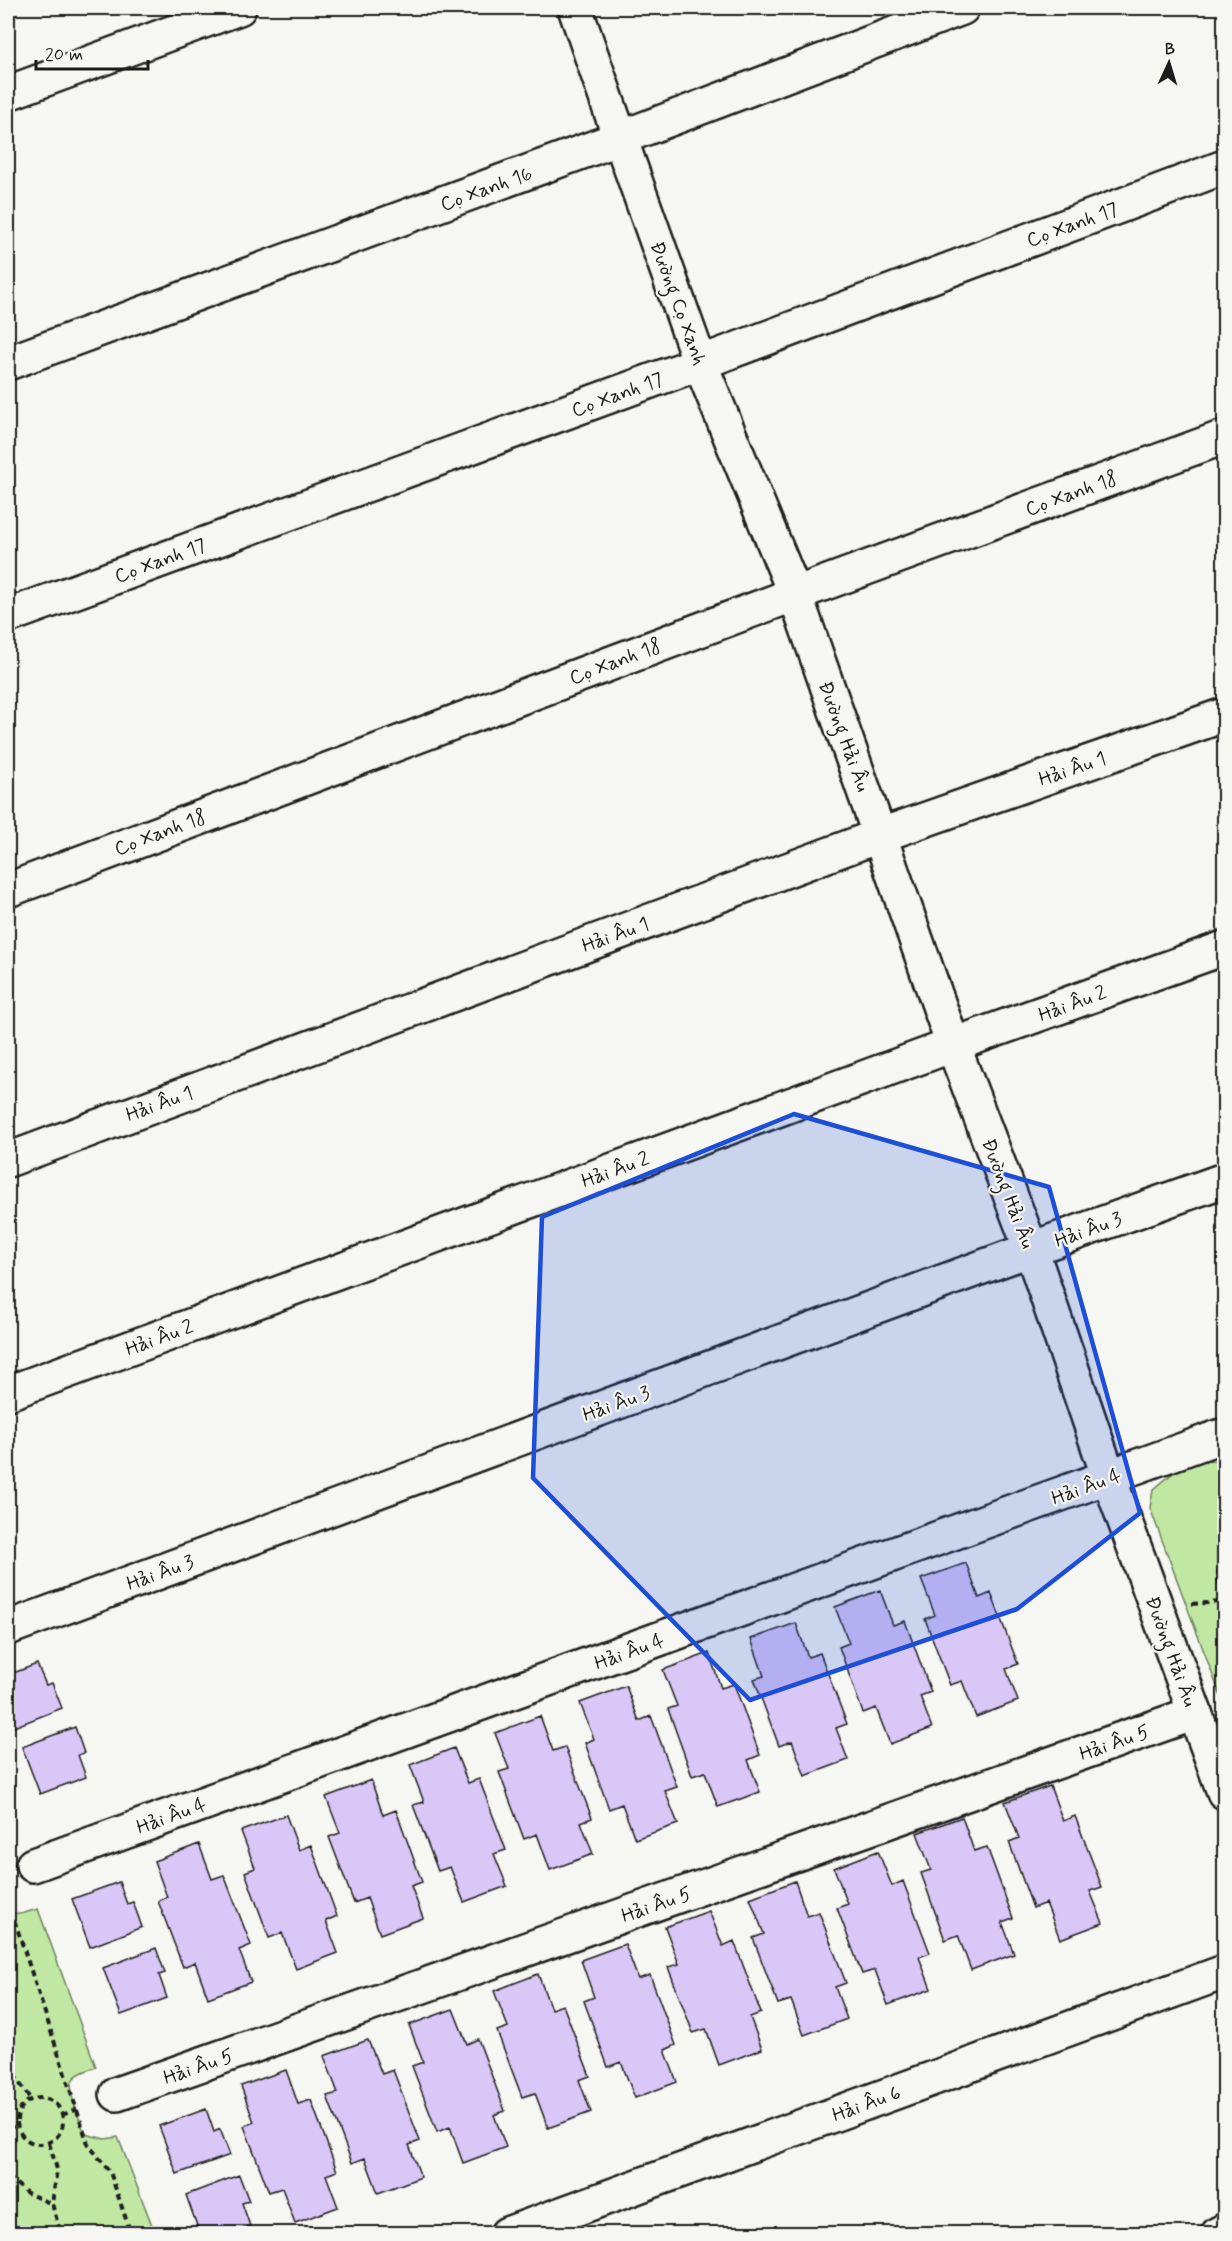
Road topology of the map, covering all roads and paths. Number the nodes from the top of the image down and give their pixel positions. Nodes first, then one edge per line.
1 (239, 8) edge
2 (575, 8) edge
3 (962, 8) edge
4 (8, 93) edge
5 (620, 138) junction
6 (1224, 167) edge
7 (8, 363) edge
8 (700, 363) junction
9 (1224, 437) edge
10 (795, 594) junction
11 (8, 616) edge
12 (1224, 715) edge
13 (881, 835) junction
14 (8, 890) edge
15 (1224, 948) edge
16 (952, 1045) junction
17 (8, 1160) edge
18 (1224, 1180) edge
19 (1031, 1249) junction
20 (8, 1393) edge
21 (1224, 1435) edge
22 (1109, 1478) junction
23 (1224, 1538) edge
24 (1223, 1603) edge
25 (1187, 1604) dead end
26 (8, 1628) edge
27 (1195, 1713) junction
28 (1224, 1792) edge
29 (33, 1865) dead end
30 (8, 1912) edge
31 (1224, 1972) edge
32 (8, 2066) edge
33 (117, 2094) dead end
34 (31, 2100) junction
35 (77, 2109) junction
36 (62, 2115) junction
37 (17, 2125) junction
38 (8, 2128) edge
39 (48, 2143) junction
40 (8, 2177) edge
41 (52, 2204) junction
42 (1224, 2231) edge
43 (61, 2234) edge
44 (131, 2234) edge
45 (507, 2234) edge
46 (1218, 2234) edge

1 - 4 street
2 - 5 street, Đường Cọ Xanh
3 - 5 street, Cọ Xanh 16
5 - 7 street, Cọ Xanh 16
5 - 8 street, Đường Cọ Xanh
6 - 8 street, Cọ Xanh 17
8 - 10 street, Đường Cọ Xanh
8 - 11 street, Cọ Xanh 17
9 - 10 street, Cọ Xanh 18
10 - 13 street, Đường Hải Âu
10 - 14 street, Cọ Xanh 18
12 - 13 street, Hải Âu 1
13 - 16 street, Đường Hải Âu
13 - 17 street, Hải Âu 1
15 - 16 street, Hải Âu 2
16 - 19 street, Đường Hải Âu
16 - 20 street, Hải Âu 2
18 - 19 street, Hải Âu 3
19 - 22 street, Đường Hải Âu
19 - 26 street, Hải Âu 3
21 - 22 street, Hải Âu 4
22 - 27 street, Đường Hải Âu
22 - 29 street, Hải Âu 4
23 - 24 path
24 - 25 path
27 - 28 street, Đường Hải Âu
27 - 33 street, Hải Âu 5
30 - 35 path
31 - 45 street, Hải Âu 6
32 - 34 path
34 - 36 path
34 - 37 path
35 - 36 path
35 - 44 path
36 - 39 path
37 - 38 path
37 - 39 path
39 - 41 path
40 - 41 path
41 - 43 path
42 - 46 street

